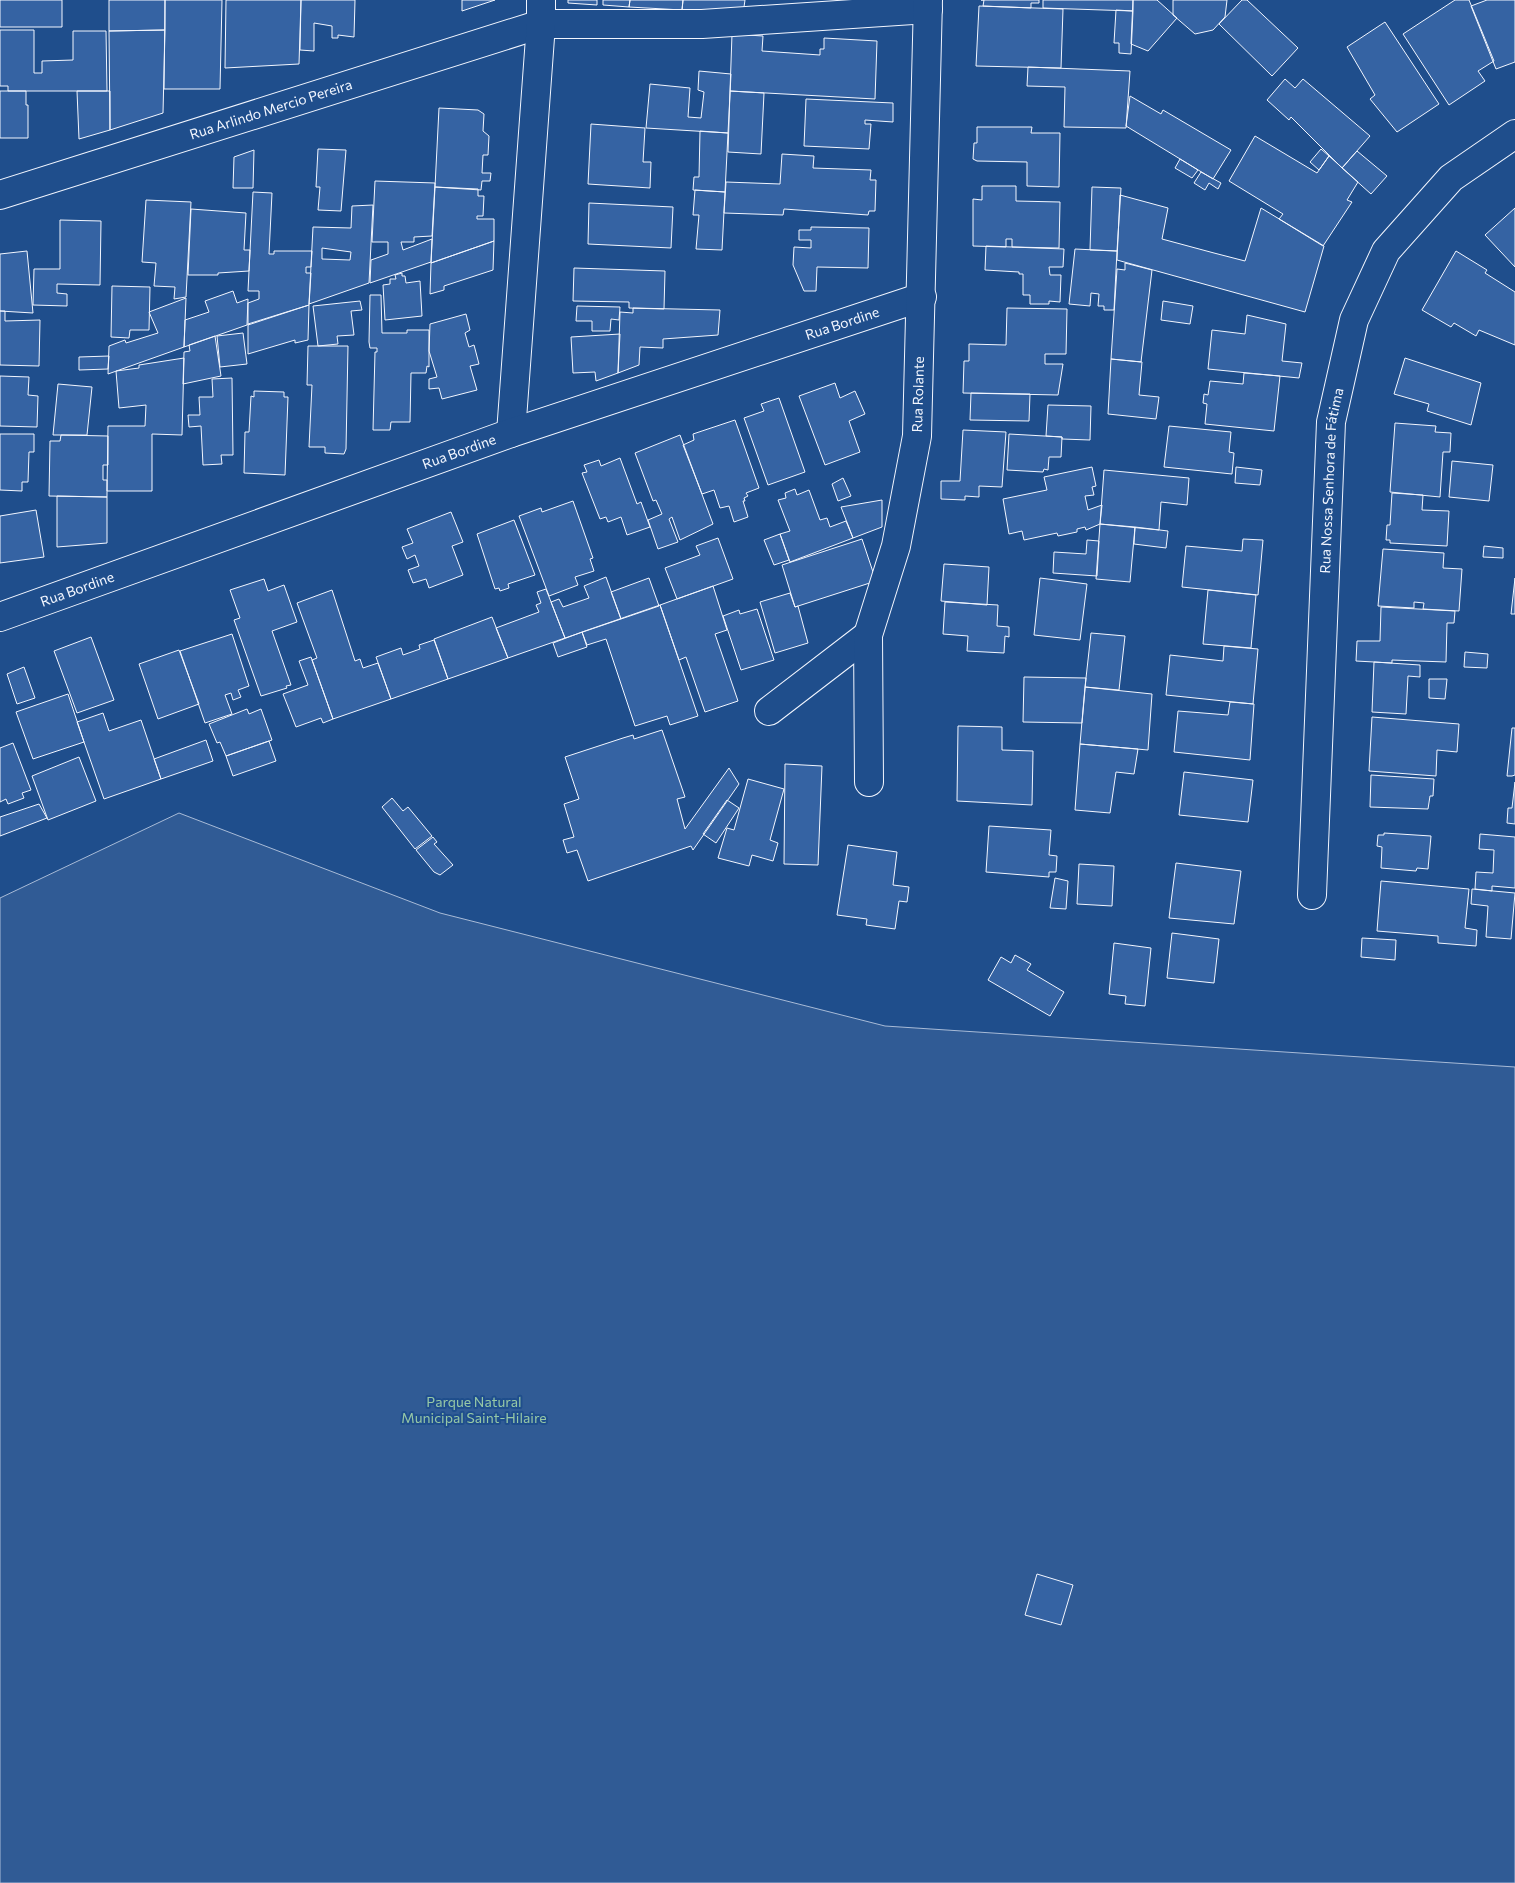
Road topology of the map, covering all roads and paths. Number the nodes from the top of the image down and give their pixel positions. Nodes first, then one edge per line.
1 (928, 4) edge
2 (541, 12) edge
3 (1515, 134) edge
4 (0, 195) edge
5 (922, 297) junction
6 (511, 433) junction
7 (0, 617) edge
8 (868, 635) junction
9 (769, 711) dead end
10 (869, 782) dead end
11 (1312, 895) dead end

1 - 2 street, Rua Arlindo Mercio Pereira
1 - 5 street, Rua Rolante
2 - 4 street, Rua Arlindo Mercio Pereira
2 - 6 street
3 - 11 street, Rua Nossa Senhora de Fátima
5 - 6 street, Rua Bordine
5 - 8 street, Rua Rolante
6 - 7 street, Rua Bordine
8 - 9 street
8 - 10 street, Rua Rolante

